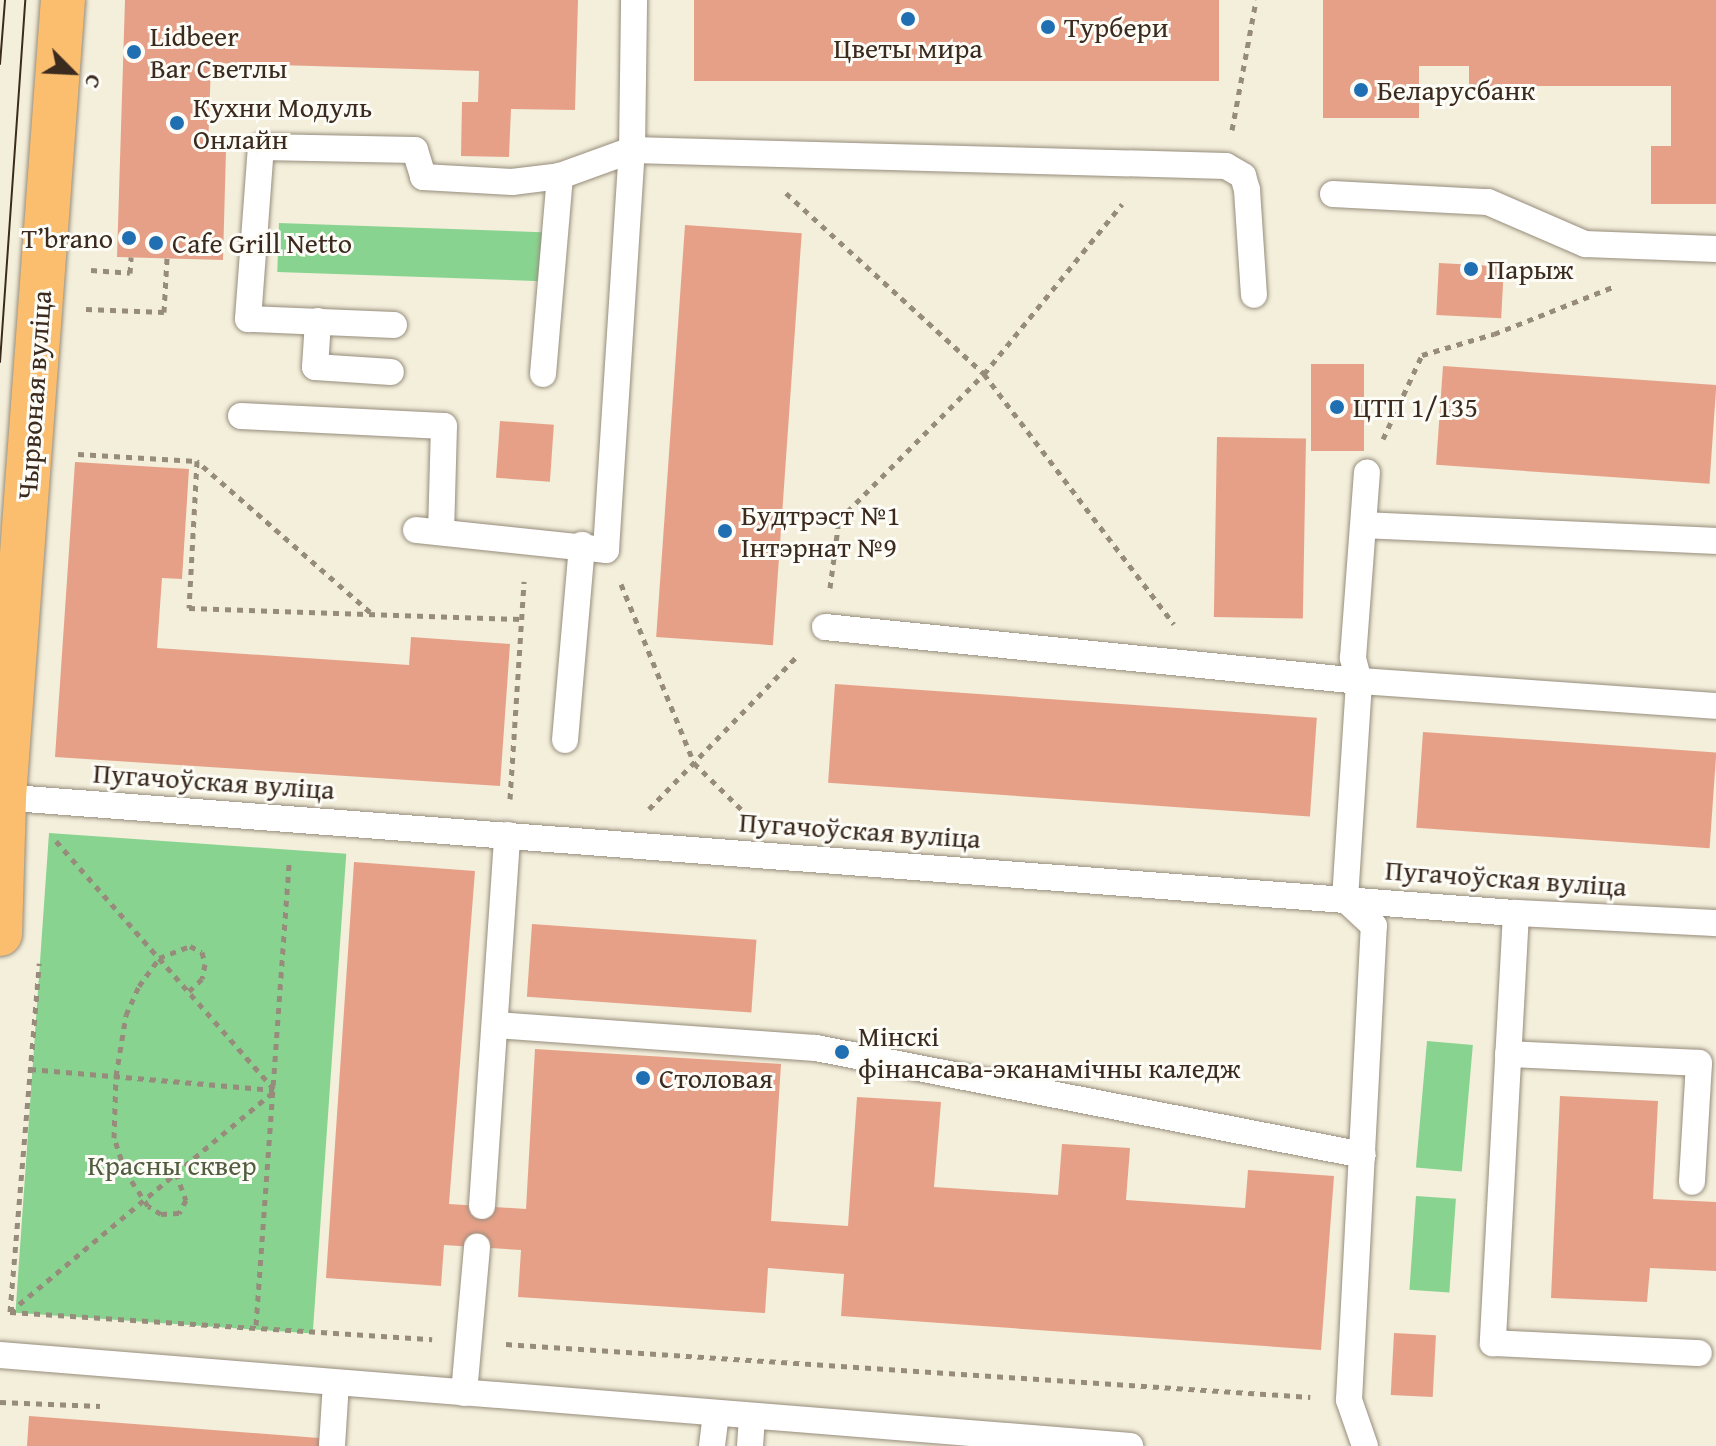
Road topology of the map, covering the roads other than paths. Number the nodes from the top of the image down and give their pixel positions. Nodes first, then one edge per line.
1 (63, 0) edge
2 (634, 0) edge
3 (632, 150) junction
4 (560, 176) junction
5 (1333, 194) dead end
6 (1716, 249) edge
7 (1254, 295) dead end
8 (318, 321) junction
9 (394, 325) dead end
10 (391, 372) dead end
11 (543, 374) dead end
12 (241, 416) dead end
13 (1367, 473) road end
14 (1364, 525) junction
15 (1716, 541) edge
16 (594, 548) junction
17 (825, 627) road end
18 (1359, 681) junction
19 (1716, 706) edge
20 (565, 740) dead end
21 (2, 797) edge
22 (508, 824) junction
23 (1345, 899) junction
24 (1516, 913) junction
25 (1716, 923) edge
26 (0, 934) edge
27 (495, 1025) junction
28 (1508, 1054) junction
29 (1363, 1155) junction
30 (1692, 1182) dead end
31 (482, 1206) dead end
32 (477, 1247) dead end
33 (1699, 1353) dead end
34 (0, 1355) edge
35 (336, 1383) junction
36 (464, 1393) junction
37 (716, 1413) junction
38 (752, 1417) junction
39 (332, 1446) edge
40 (712, 1446) edge
41 (750, 1446) edge
42 (1130, 1446) edge
43 (1365, 1446) edge

1 - 21 main road, Чырвоная вуліца
2 - 3 lane
3 - 4 lane
3 - 7 lane
3 - 16 lane
4 - 8 lane
4 - 11 lane
5 - 6 lane
8 - 9 lane
8 - 10 lane
12 - 16 lane
13 - 14 lane
14 - 15 lane
14 - 18 lane
16 - 20 lane
17 - 18 lane
18 - 19 lane
18 - 23 lane
21 - 22 lane, Пугачоўская вуліца
21 - 26 main road, Чырвоная вуліца
22 - 23 lane, Пугачоўская вуліца
22 - 27 lane
23 - 24 lane, Пугачоўская вуліца
23 - 29 lane
24 - 25 lane, Пугачоўская вуліца
24 - 28 lane
27 - 29 lane
27 - 31 lane
28 - 30 lane
28 - 33 lane
29 - 43 lane
32 - 36 lane
34 - 35 lane
35 - 36 lane
35 - 39 lane
36 - 37 lane
37 - 38 lane
37 - 40 lane
38 - 41 lane
38 - 42 lane

